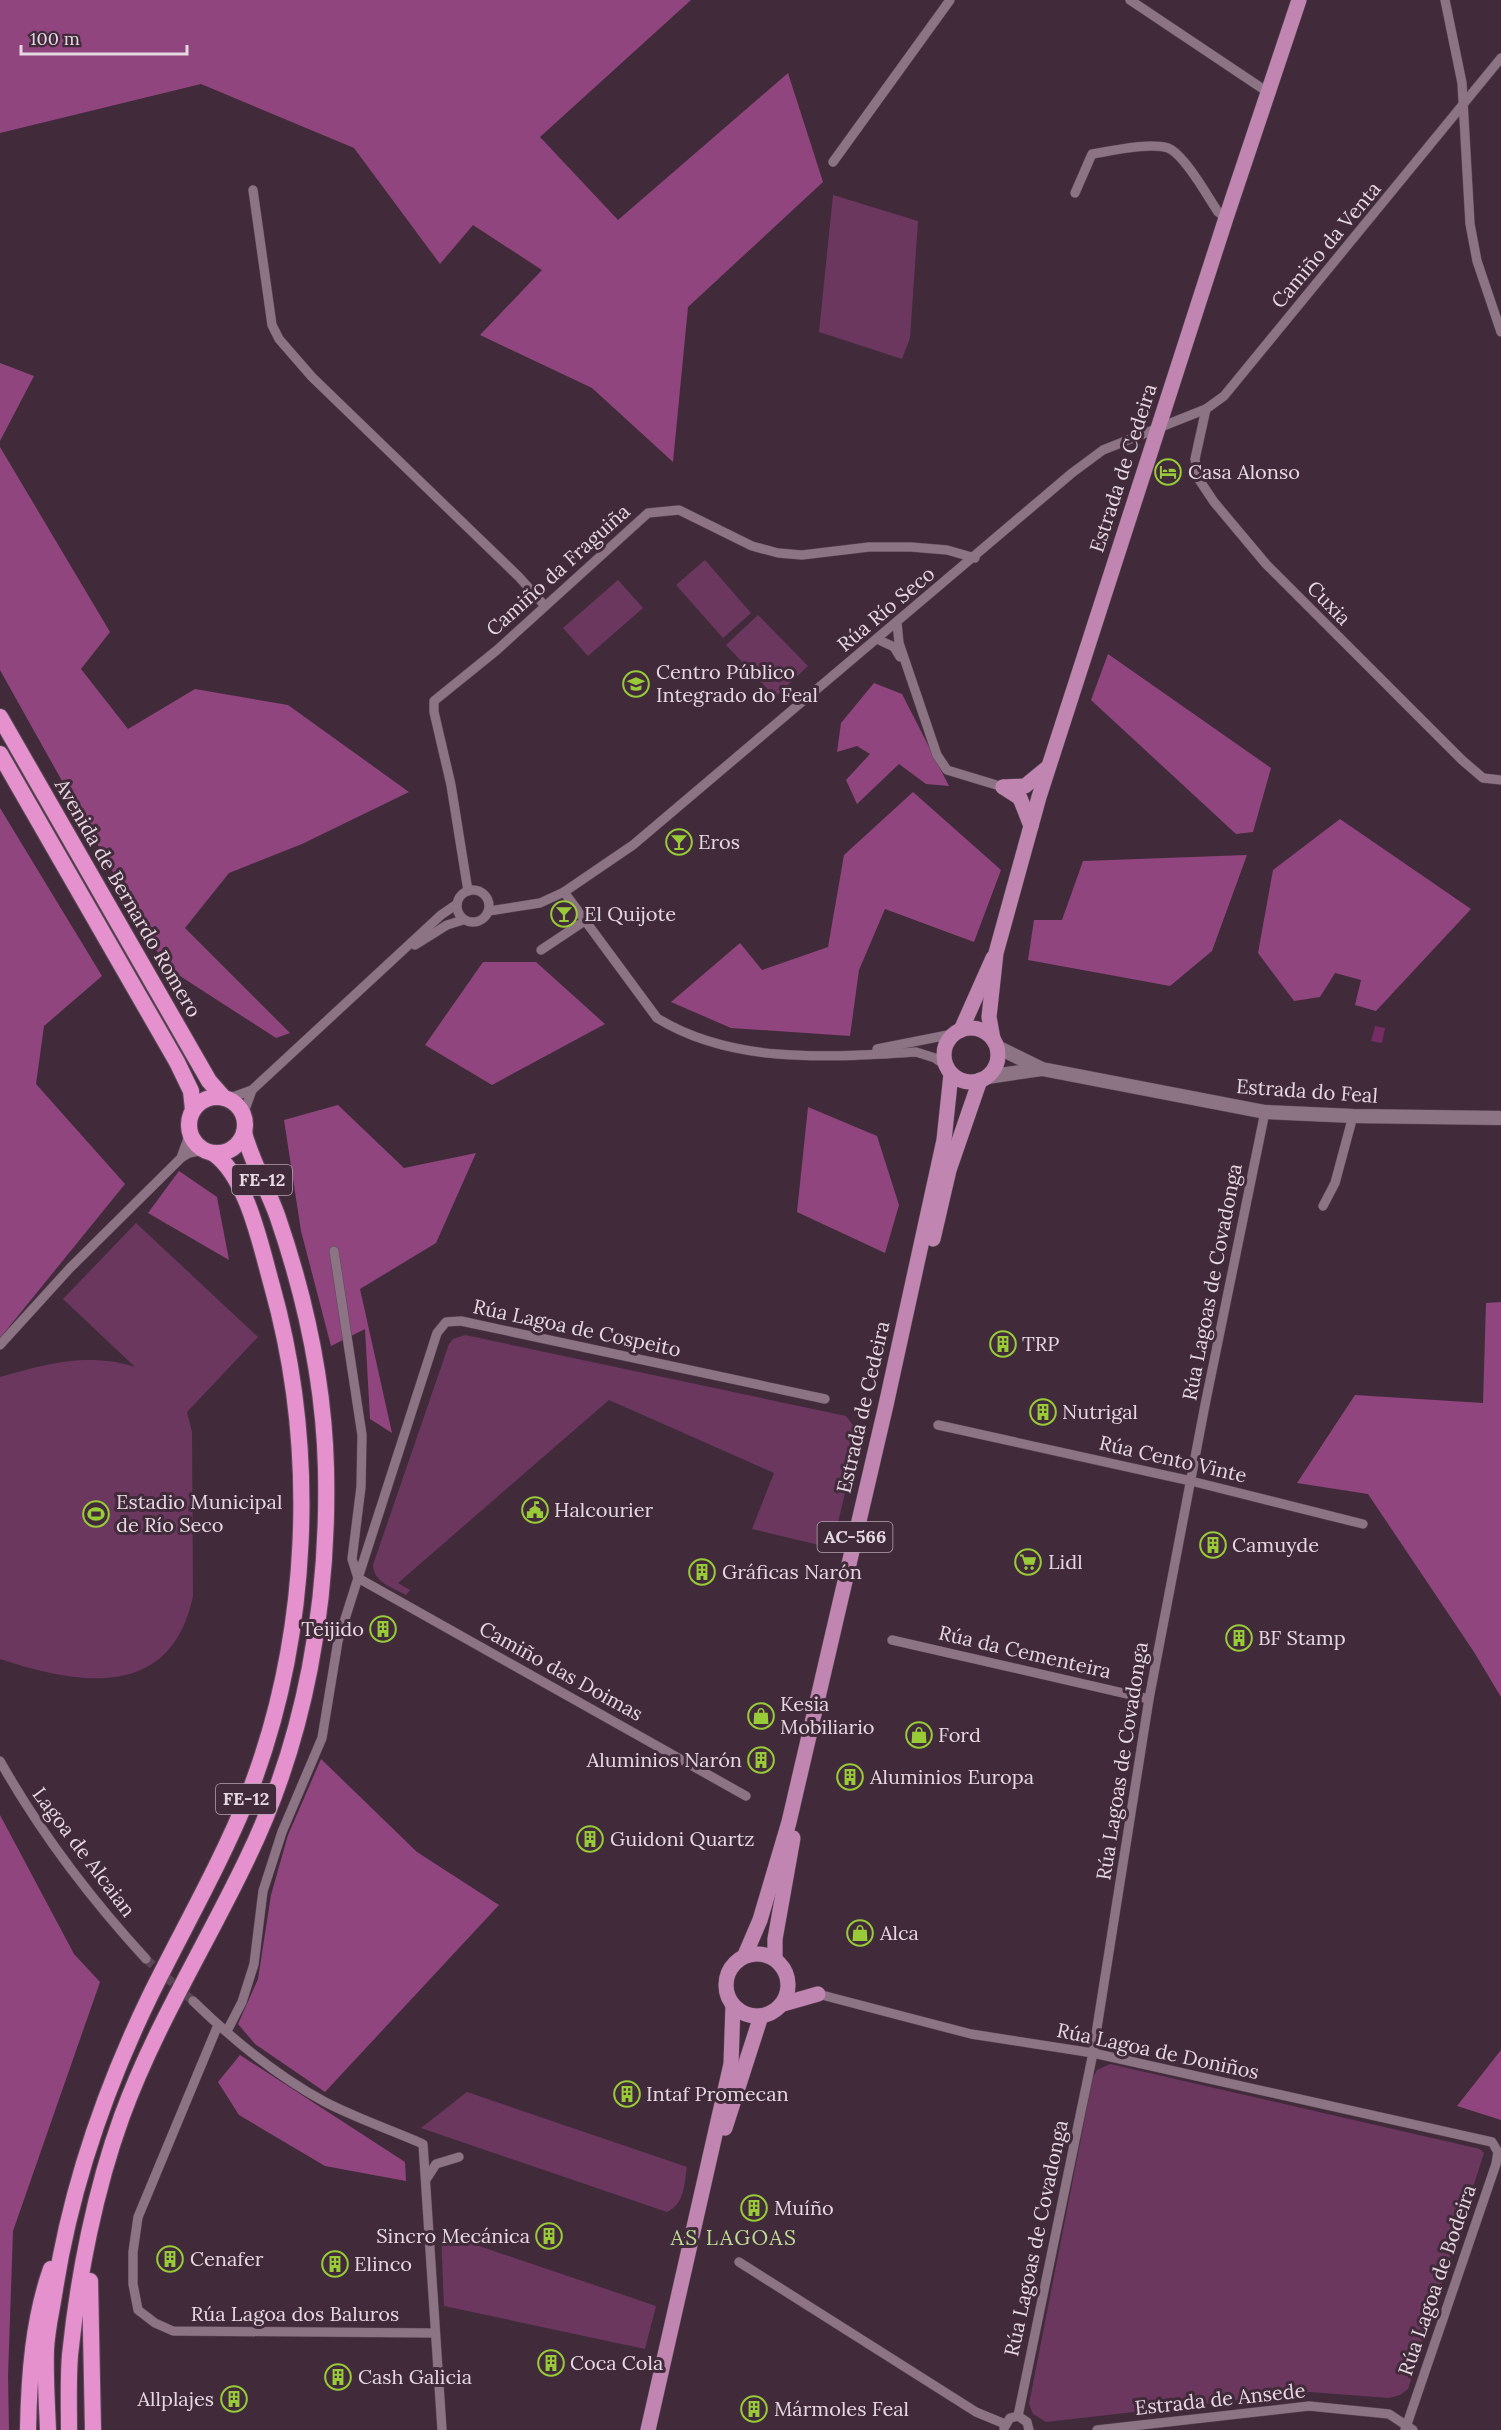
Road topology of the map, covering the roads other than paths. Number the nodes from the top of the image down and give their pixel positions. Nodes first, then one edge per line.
1 (950, 0) edge
2 (1130, 0) edge
3 (1299, 0) edge
4 (1445, 0) edge
5 (1501, 58) edge
6 (1269, 93) junction
7 (1464, 106) junction
8 (832, 162) dead end
9 (253, 190) dead end
10 (1075, 193) dead end
11 (1226, 218) junction
12 (1501, 332) edge
13 (1206, 409) junction
14 (1158, 429) junction
15 (975, 558) junction
16 (545, 606) junction
17 (897, 623) junction
18 (877, 639) junction
19 (906, 667) junction
20 (0, 717) edge
21 (0, 754) edge
22 (1049, 766) junction
23 (1501, 780) edge
24 (1003, 787) junction
25 (1039, 797) junction
26 (1031, 826) junction
27 (468, 891) junction
28 (564, 892) junction
29 (457, 904) junction
30 (489, 911) junction
31 (463, 920) junction
32 (586, 920) junction
33 (541, 950) dead end
34 (996, 953) junction
35 (398, 956) junction
36 (957, 1032) junction
37 (995, 1043) junction
38 (851, 1055) junction
39 (1042, 1069) junction
40 (948, 1070) junction
41 (983, 1079) junction
42 (252, 1090) junction
43 (225, 1098) junction
44 (194, 1110) junction
45 (1265, 1112) junction
46 (243, 1115) junction
47 (1353, 1116) junction
48 (1501, 1118) edge
49 (190, 1133) junction
50 (244, 1133) junction
51 (209, 1151) junction
52 (181, 1158) junction
53 (1323, 1206) dead end
54 (334, 1251) dead end
55 (0, 1345) edge
56 (825, 1400) dead end
57 (938, 1425) dead end
58 (1191, 1481) junction
59 (1363, 1524) dead end
60 (358, 1578) junction
61 (892, 1640) dead end
62 (1149, 1699) junction
63 (0, 1761) edge
64 (746, 1796) dead end
65 (745, 1954) junction
66 (146, 1959) tunnel mouth
67 (775, 1959) junction
68 (788, 1978) junction
69 (818, 1994) junction
70 (193, 2001) tunnel mouth
71 (783, 2004) junction
72 (733, 2005) junction
73 (761, 2016) junction
74 (218, 2025) junction
75 (227, 2031) junction
76 (1093, 2053) junction
77 (1492, 2142) joint
78 (459, 2157) dead end
79 (426, 2180) junction
80 (66, 2226) junction
81 (90, 2233) junction
82 (739, 2262) dead end
83 (434, 2333) junction
84 (1018, 2416) junction
85 (1005, 2427) edge
86 (1408, 2429) edge
87 (28, 2430) edge
88 (48, 2430) edge
89 (69, 2430) edge
90 (93, 2430) edge
91 (442, 2430) edge
92 (648, 2430) edge
93 (658, 2430) edge
94 (1029, 2430) edge
95 (1097, 2430) edge

1 - 8 street
2 - 6 street
3 - 6 main road, Estrada de Cedeira
4 - 7 street
5 - 7 street, Camiño da Venta
6 - 11 main road, Estrada de Cedeira
7 - 12 street
7 - 13 street, Camiño da Venta
9 - 16 street
10 - 11 street
11 - 14 main road, Estrada de Cedeira
13 - 14 street, Camiño da Venta
13 - 23 street, Cuxia
14 - 15 street, Rúa Río Seco
14 - 22 main road, Estrada de Cedeira
15 - 16 street, Camiño da Fraguiña
15 - 17 street, Rúa Río Seco
16 - 27 street, Camiño da Fraguiña
17 - 18 street, Rúa Río Seco
17 - 19 street
18 - 19 street
18 - 28 street, Rúa Río Seco
19 - 24 street
20 - 43 highway, Avenida de Bernardo Romero
21 - 44 highway, Avenida de Bernardo Romero
22 - 24 main road
22 - 25 main road, Estrada de Cedeira
24 - 25 main road
24 - 26 main road
25 - 26 main road, Estrada de Cedeira
26 - 34 main road, Estrada de Cedeira
27 - 29 street
27 - 30 street
28 - 30 street, Rúa Río Seco
28 - 32 street
29 - 31 street
29 - 35 street
30 - 31 street
31 - 35 street
32 - 33 street
32 - 38 street
34 - 36 main road, Estrada de Cedeira
34 - 37 main road, Estrada de Cedeira
35 - 42 street
36 - 37 main road
36 - 38 street
36 - 40 main road
37 - 39 main road, Estrada do Feal
37 - 41 main road
38 - 40 street
39 - 41 main road, Estrada do Feal
39 - 45 main road, Estrada do Feal
40 - 41 main road
40 - 65 main road, Estrada de Cedeira / AC-566
41 - 67 main road, Estrada de Cedeira
42 - 43 street
42 - 46 street
43 - 44 highway
43 - 46 highway
44 - 49 highway
45 - 47 main road, Estrada do Feal
45 - 58 street, Rúa Lagoas de Covadonga
46 - 50 highway
47 - 48 main road, Estrada do Feal
47 - 53 street
49 - 51 highway
49 - 52 street
50 - 51 highway
50 - 81 highway, FE-12
51 - 52 street
51 - 80 highway, FE-12
52 - 55 street
54 - 60 street
56 - 60 street, Rúa Lagoa de Cospeito
57 - 58 street, Rúa Cento Vinte
58 - 59 street, Rúa Cento Vinte
58 - 62 street, Rúa Lagoas de Covadonga
60 - 64 street, Camiño das Doimas
60 - 75 street
61 - 62 street, Rúa da Cementeira
62 - 76 street, Rúa Lagoas de Covadonga
63 - 66 street, Lagoa de Alcaian
65 - 67 main road
65 - 72 main road, AC-566
67 - 68 main road
68 - 69 main road
68 - 71 main road
69 - 71 main road
69 - 76 street, Rúa Lagoa de Doniños
70 - 74 street
71 - 73 main road
72 - 73 main road
72 - 92 main road, AC-566
73 - 93 main road
74 - 75 street
74 - 83 street, Rúa Lagoa dos Baluros
75 - 79 street
76 - 77 street, Rúa Lagoa de Doniños
76 - 84 street, Rúa Lagoas de Covadonga
77 - 86 street, Rúa Lagoa de Bodeira
78 - 79 street
79 - 83 street
80 - 87 highway
80 - 88 highway, FE-12
81 - 89 highway, FE-12
81 - 90 highway
82 - 85 street
83 - 91 street
84 - 85 street
84 - 94 street
86 - 95 street, Estrada de Ansede

